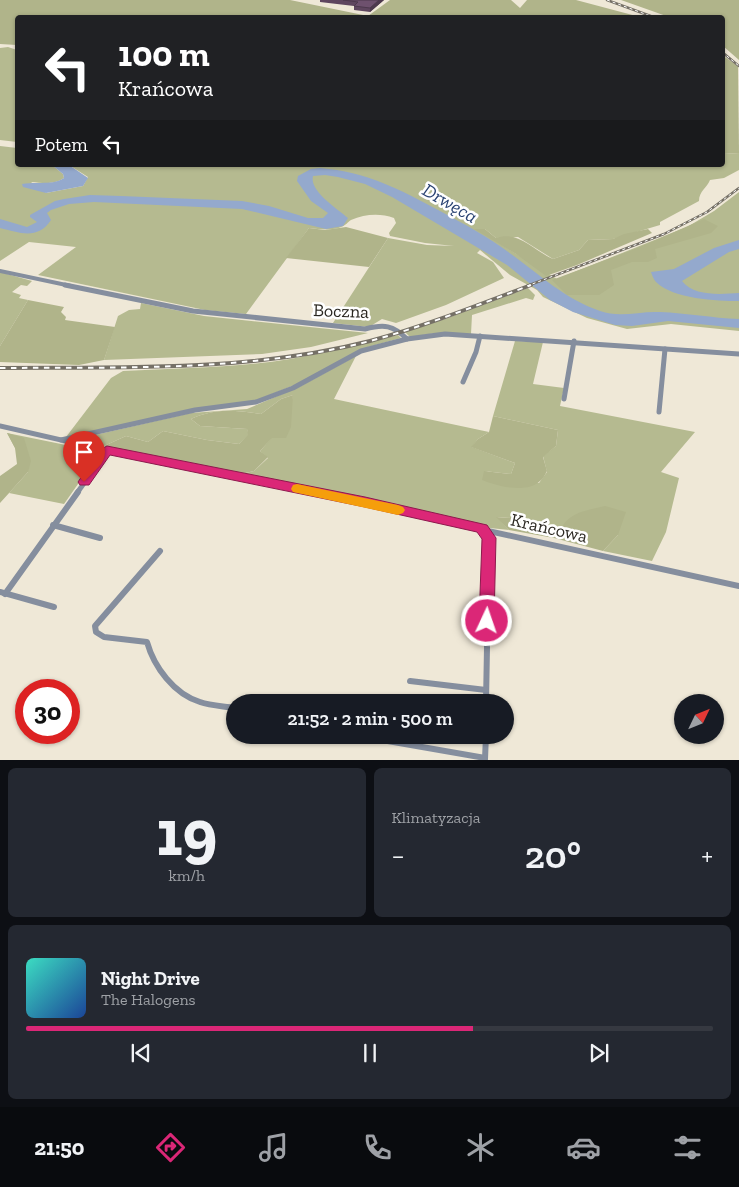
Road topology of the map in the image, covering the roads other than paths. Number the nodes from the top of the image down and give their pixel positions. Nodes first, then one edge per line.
1 (0, 271) edge
2 (480, 336) junction
3 (407, 339) junction
4 (574, 341) junction
5 (665, 349) junction
6 (739, 354) edge
7 (463, 382) dead end
8 (564, 400) dead end
9 (659, 412) dead end
10 (0, 426) edge
11 (60, 441) junction
12 (107, 451) junction
13 (54, 525) junction
14 (482, 528) junction
15 (100, 538) dead end
16 (160, 551) dead end
17 (739, 586) edge
18 (3, 593) edge
19 (54, 607) dead end
20 (410, 681) dead end
21 (486, 690) junction
22 (486, 694) edge
23 (226, 706) edge
24 (403, 744) edge
25 (486, 744) edge
26 (486, 759) edge

1 - 3 street, Boczna
2 - 3 street
2 - 4 street
2 - 7 street
3 - 11 street
4 - 5 street
4 - 8 street
5 - 6 street
5 - 9 street
10 - 11 street, Krańcowa
11 - 12 street, Krańcowa
12 - 13 street
12 - 14 street, Krańcowa
13 - 15 street
13 - 18 street
14 - 17 street, Krańcowa
14 - 21 street
16 - 23 street
18 - 19 street
20 - 21 street
21 - 22 street
24 - 26 street
25 - 26 street

